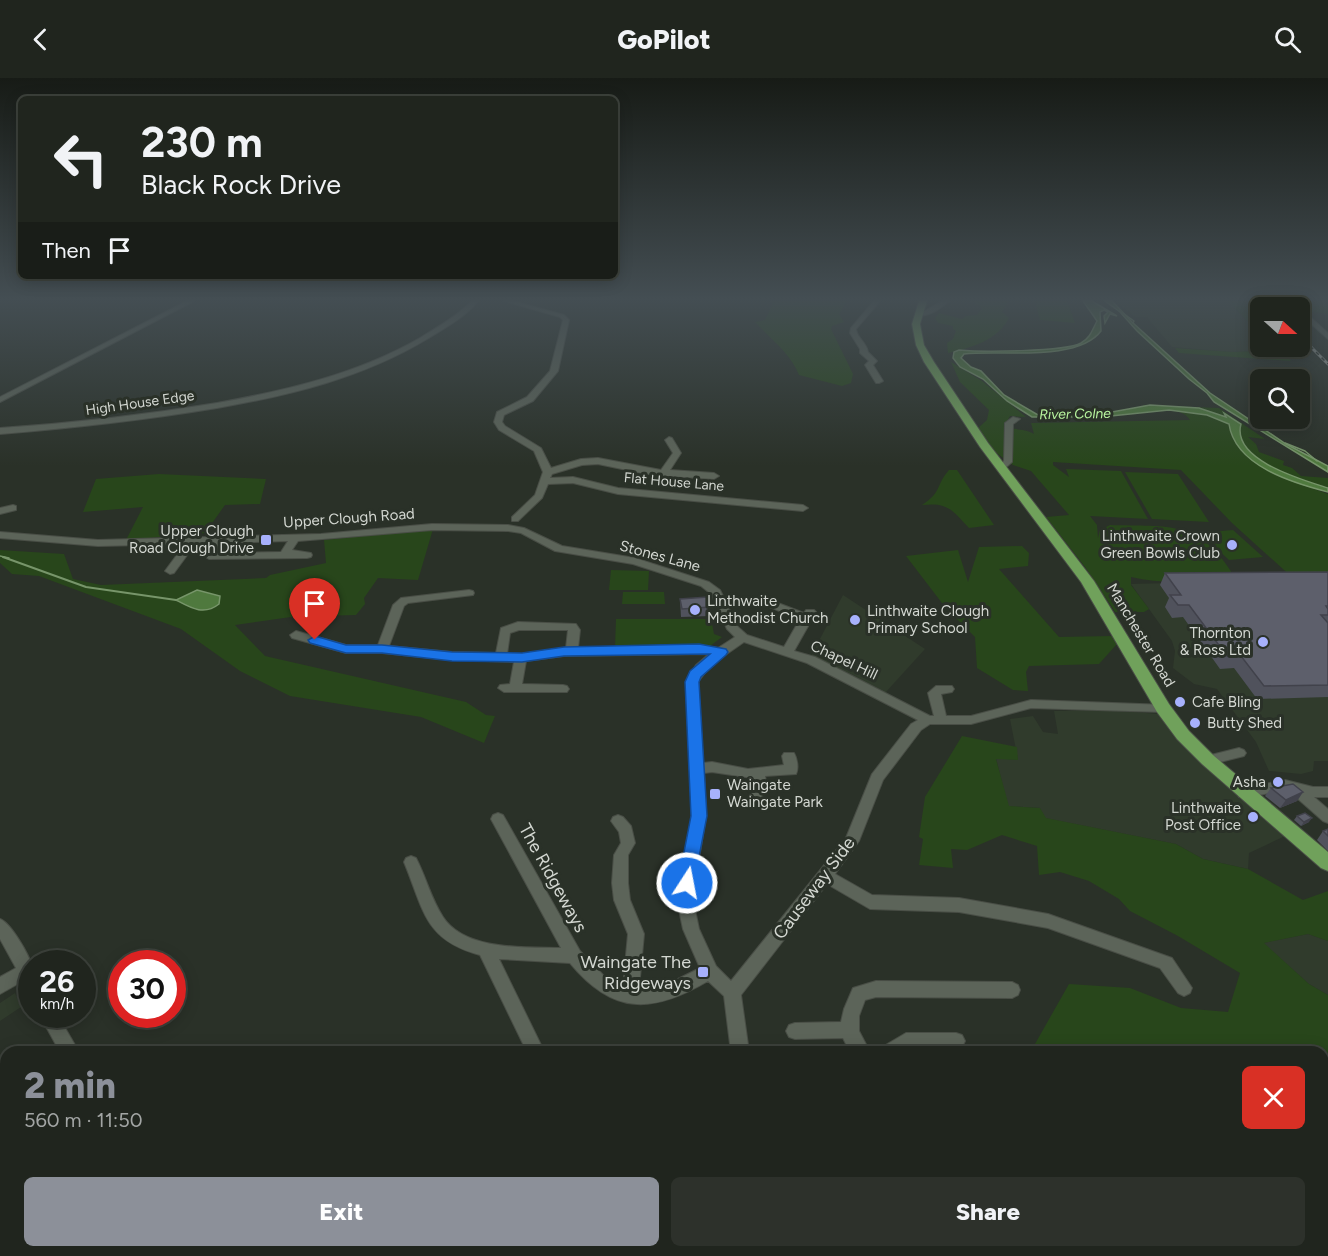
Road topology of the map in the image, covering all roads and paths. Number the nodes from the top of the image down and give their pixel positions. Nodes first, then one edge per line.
1 (85, 356) edge
2 (392, 356) edge
3 (557, 356) edge
4 (868, 356) edge
5 (926, 356) edge
6 (879, 381) dead end
7 (0, 400) edge
8 (1016, 419) dead end
9 (0, 431) edge
10 (669, 440) dead end
11 (1001, 467) junction
12 (664, 473) junction
13 (714, 476) dead end
14 (547, 477) junction
15 (13, 508) dead end
16 (803, 508) dead end
17 (0, 511) edge
18 (511, 523) junction
19 (0, 535) edge
20 (295, 538) junction
21 (218, 539) junction
22 (193, 540) junction
23 (288, 552) junction
24 (307, 555) dead end
25 (170, 571) dead end
26 (469, 593) dead end
27 (758, 599) dead end
28 (493, 629) dead end
29 (507, 629) junction
30 (296, 635) dead end
31 (742, 639) junction
32 (382, 649) junction
33 (572, 652) junction
34 (722, 652) junction
35 (787, 653) junction
36 (501, 657) junction
37 (521, 657) junction
38 (563, 689) dead end
39 (948, 689) dead end
40 (1163, 708) junction
41 (928, 722) junction
42 (1239, 753) dead end
43 (789, 756) dead end
44 (1208, 760) junction
45 (698, 768) junction
46 (758, 773) junction
47 (1293, 788) junction
48 (1328, 792) edge
49 (1244, 793) junction
50 (757, 796) dead end
51 (1328, 817) edge
52 (498, 819) dead end
53 (618, 821) dead end
54 (411, 862) dead end
55 (1328, 863) edge
56 (825, 876) junction
57 (3, 937) edge
58 (486, 950) junction
59 (574, 956) junction
60 (18, 960) edge
61 (710, 971) junction
62 (18, 980) edge
63 (0, 986) edge
64 (1184, 988) dead end
65 (1012, 990) dead end
66 (732, 993) junction
67 (630, 996) junction
68 (56, 1028) edge
69 (848, 1030) junction
70 (795, 1031) dead end
71 (956, 1041) dead end
72 (532, 1045) dead end
73 (67, 1046) edge
74 (739, 1046) edge
75 (857, 1046) edge
76 (899, 1046) edge

1 - 7 street
2 - 9 street, High House Edge
3 - 14 street
4 - 6 street
5 - 11 main road, Manchester Road
8 - 11 street
10 - 12 street
11 - 40 main road, Manchester Road
12 - 13 street
12 - 14 street
14 - 16 street, Flat House Lane
14 - 18 street
15 - 17 street
18 - 20 street, Upper Clough Road
18 - 31 street, Stones Lane
19 - 22 street, Upper Clough Road
20 - 21 street, Upper Clough Road
20 - 23 street
21 - 22 street, Upper Clough Road
21 - 23 street
22 - 25 street
23 - 24 street
26 - 32 street
27 - 35 street
28 - 29 street
29 - 33 street
29 - 36 street
30 - 32 street
31 - 34 street
31 - 35 street, Chapel Hill
32 - 36 street
33 - 34 street
33 - 37 street
34 - 45 street
35 - 41 street, Chapel Hill
36 - 37 street
37 - 38 street
39 - 41 street
40 - 41 street
40 - 44 main road, Manchester Road
41 - 56 street, Causeway Side
42 - 44 street
43 - 46 street
44 - 49 main road, Manchester Road
45 - 46 street
45 - 61 street
46 - 50 street
47 - 48 street
47 - 49 street
47 - 51 street
49 - 55 main road, Manchester Road
52 - 59 street, The Ridgeways
53 - 67 street
54 - 58 street, The Ridgeways
56 - 64 street
56 - 66 street, Causeway Side
57 - 60 street
58 - 59 street, The Ridgeways
58 - 72 street
59 - 67 street, The Ridgeways
61 - 66 street
61 - 67 street, The Ridgeways
62 - 63 street
65 - 69 street
66 - 74 street
68 - 73 street
69 - 70 street
69 - 75 street
71 - 76 street

